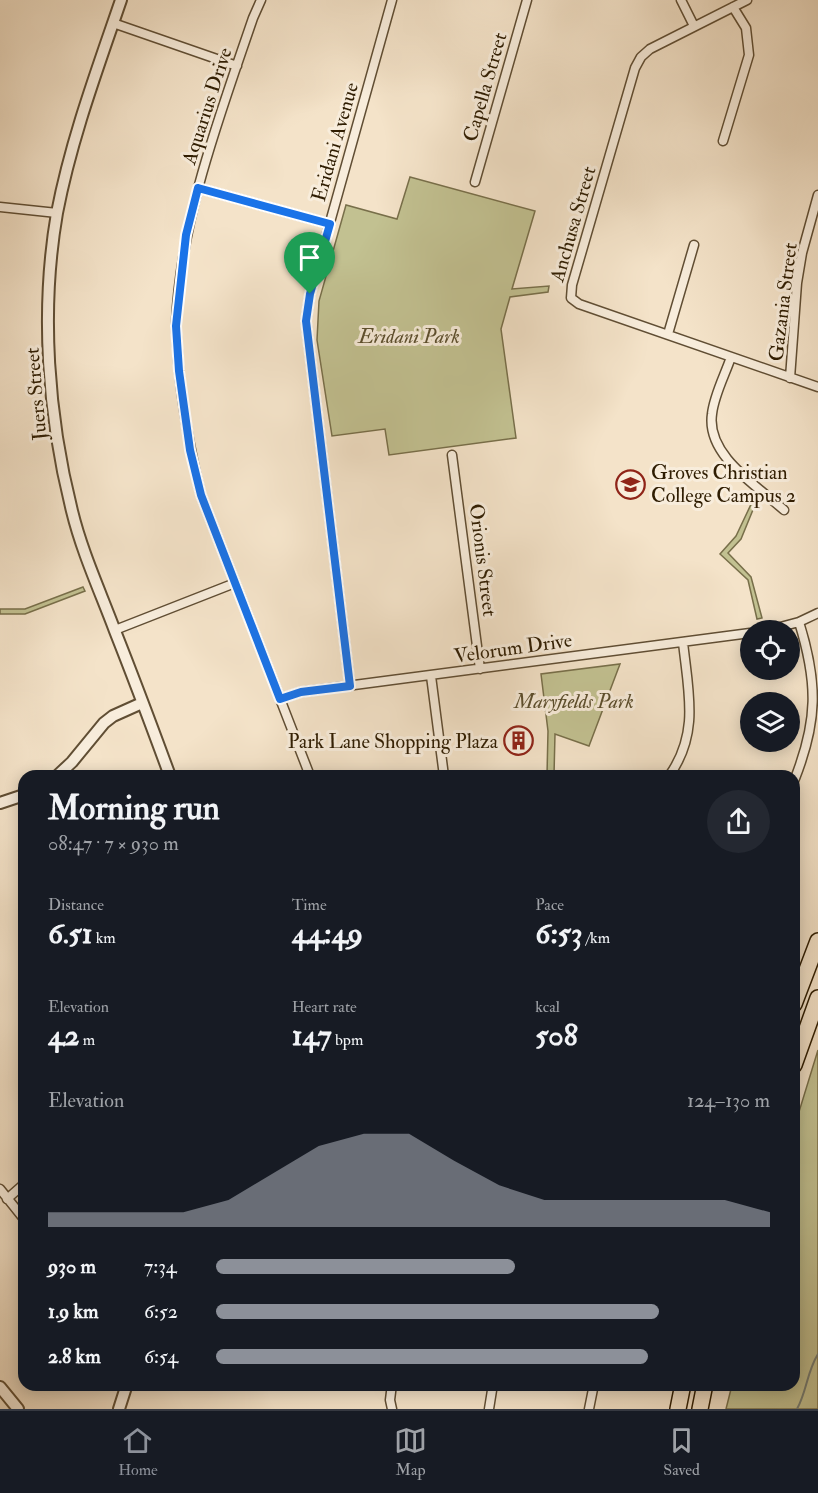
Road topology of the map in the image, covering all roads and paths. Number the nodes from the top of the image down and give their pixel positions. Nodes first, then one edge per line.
1 (121, 0) edge
2 (261, 0) edge
3 (392, 0) edge
4 (527, 0) edge
5 (681, 0) edge
6 (747, 0) edge
7 (734, 7) junction
8 (113, 23) junction
9 (694, 26) junction
10 (237, 66) junction
11 (723, 141) dead end
12 (476, 182) dead end
13 (198, 188) junction
14 (818, 195) edge
15 (0, 207) edge
16 (57, 213) junction
17 (330, 224) junction
18 (694, 244) dead end
19 (668, 334) junction
20 (731, 357) junction
21 (790, 378) junction
22 (818, 387) edge
23 (452, 455) dead end
24 (784, 510) dead end
25 (235, 583) junction
26 (818, 613) edge
27 (800, 622) edge
28 (800, 625) edge
29 (115, 630) junction
30 (740, 634) edge
31 (683, 642) junction
32 (480, 669) junction
33 (431, 676) junction
34 (350, 686) junction
35 (280, 699) junction
36 (142, 703) junction
37 (63, 770) edge
38 (168, 770) edge
39 (308, 770) edge
40 (443, 770) edge
41 (673, 770) edge
42 (798, 770) edge
43 (18, 797) edge
44 (0, 803) edge
45 (818, 941) edge
46 (800, 988) edge
47 (818, 998) edge
48 (800, 1048) edge
49 (0, 1189) edge
50 (18, 1189) edge
51 (7, 1199) junction
52 (18, 1213) edge
53 (0, 1387) edge
54 (125, 1391) edge
55 (391, 1391) edge
56 (492, 1391) edge
57 (593, 1391) edge
58 (682, 1391) edge
59 (704, 1391) edge
60 (18, 1409) edge
61 (119, 1409) edge
62 (392, 1409) edge
63 (489, 1409) edge
64 (589, 1409) edge
65 (678, 1409) edge
66 (700, 1409) edge

1 - 8 street, Juers Street
2 - 10 street, Aquarius Drive
3 - 17 street, Eridani Avenue
4 - 12 street, Capella Street
5 - 9 street
6 - 7 street, Anchusa Street
7 - 9 street, Anchusa Street
7 - 11 street
8 - 10 street
8 - 16 street, Juers Street
9 - 19 street, Anchusa Street
10 - 13 street, Aquarius Drive
13 - 17 street
13 - 25 street, Aquarius Drive
14 - 21 street, Gazania Street
15 - 16 street
16 - 29 street, Juers Street
17 - 34 street, Eridani Avenue
18 - 19 street
19 - 20 street, Anchusa Street
20 - 21 street, Anchusa Street
20 - 24 street
21 - 22 street, Anchusa Street
23 - 32 street, Orionis Street
25 - 29 street
25 - 35 street, Aquarius Drive
26 - 27 street
28 - 42 street
29 - 36 street, Juers Street
30 - 31 street, Velorum Drive
31 - 32 street, Velorum Drive
31 - 41 street
32 - 33 street, Velorum Drive
33 - 34 street, Velorum Drive
33 - 40 street
34 - 35 street, Velorum Drive
35 - 39 street, Aquarius Drive
36 - 37 street
36 - 38 street, Juers Street
43 - 44 street
45 - 46 highway
47 - 48 highway
49 - 51 street
50 - 51 street
51 - 52 street
53 - 60 street
54 - 61 street
55 - 62 street
56 - 63 street
57 - 64 street
58 - 65 highway
59 - 66 highway

